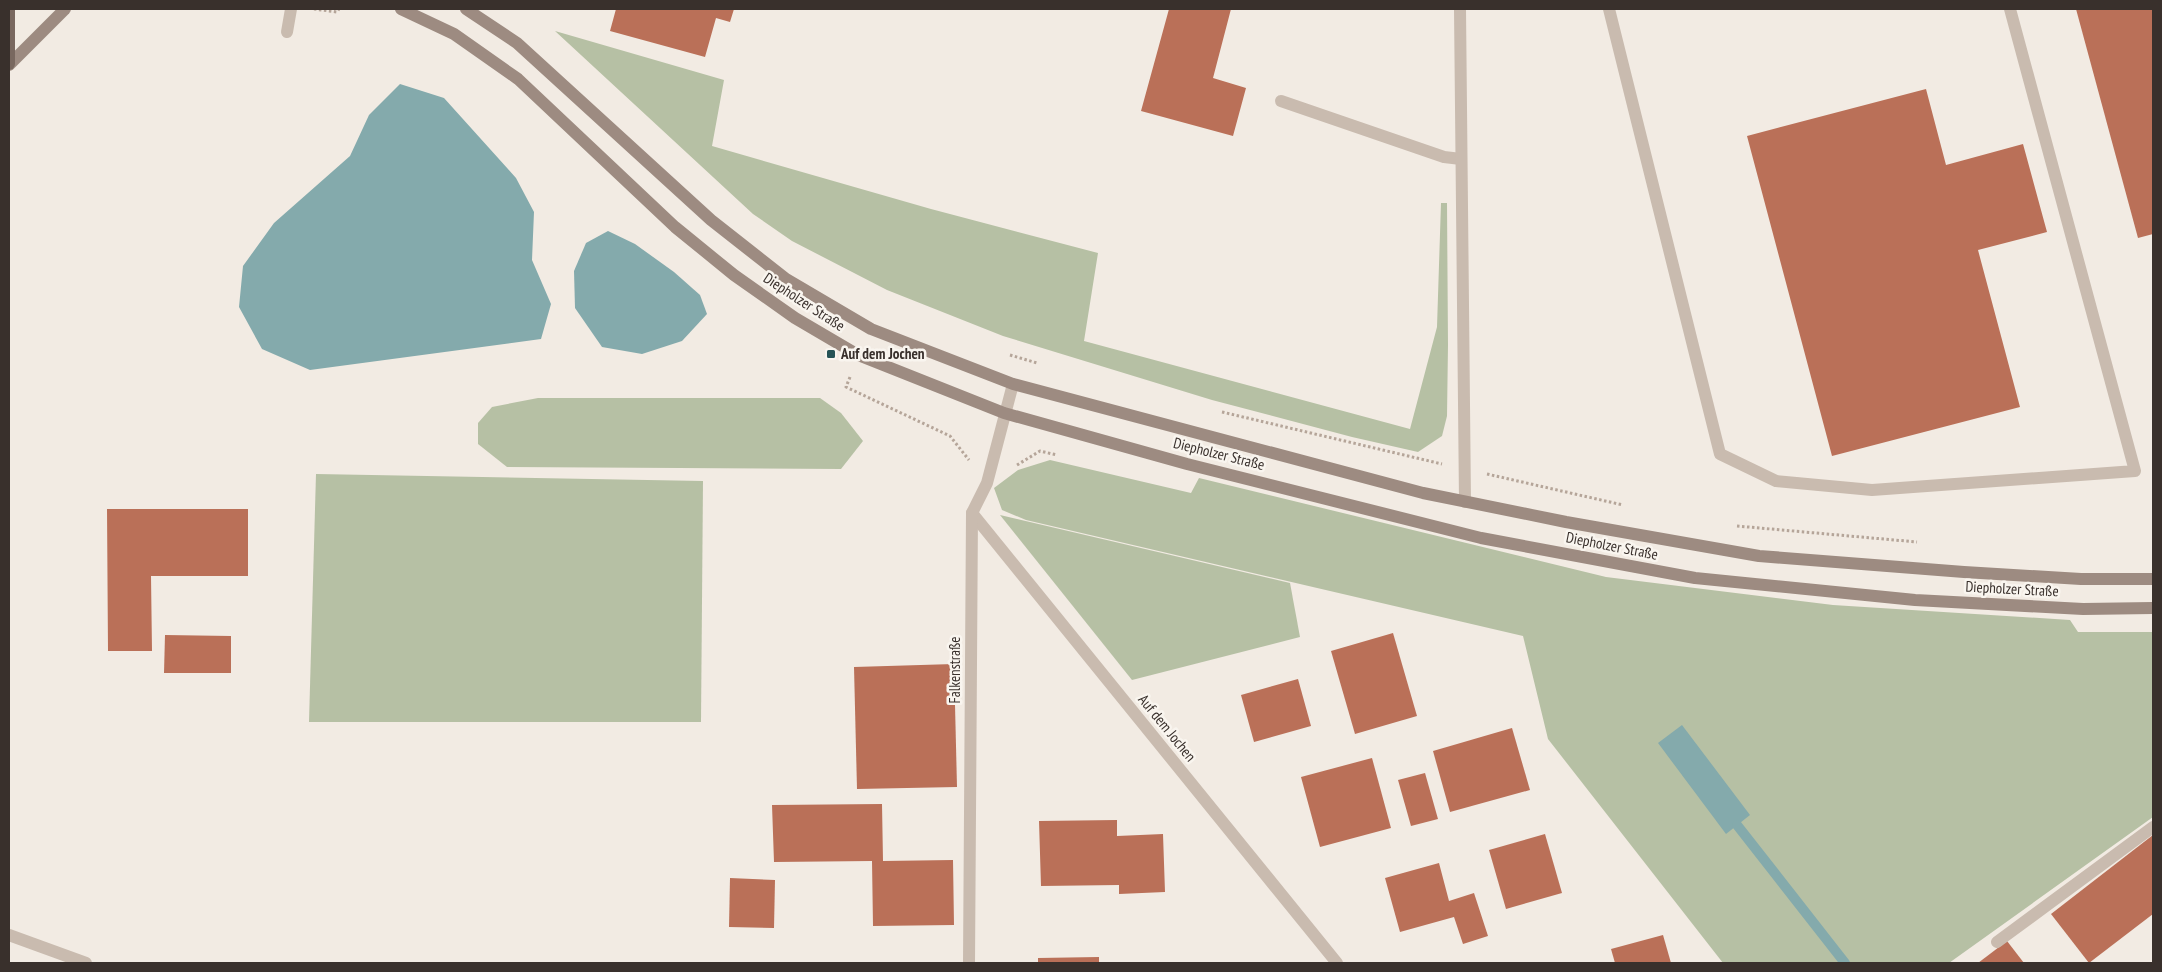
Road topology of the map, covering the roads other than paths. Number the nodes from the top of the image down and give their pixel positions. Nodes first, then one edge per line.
1 (9, 9) edge
2 (65, 9) edge
3 (290, 9) edge
4 (401, 9) edge
5 (466, 9) edge
6 (1460, 9) edge
7 (1610, 9) edge
8 (2010, 9) edge
9 (287, 32) dead end
10 (9, 65) edge
11 (1281, 101) dead end
12 (1461, 159) junction
13 (1013, 384) junction
14 (1004, 412) junction
15 (1465, 502) junction
16 (972, 513) junction
17 (2153, 579) edge
18 (2153, 608) edge
19 (2153, 827) edge
20 (9, 935) edge
21 (1997, 942) dead end
22 (86, 963) edge
23 (969, 963) edge
24 (1337, 963) edge

1 - 10 main road
2 - 10 street
3 - 9 street
4 - 14 street, Diepholzer Straße
5 - 13 street, Diepholzer Straße
6 - 12 street
7 - 8 street
11 - 12 street
12 - 15 street
13 - 14 street, Falkenstraße
13 - 15 street, Diepholzer Straße
14 - 16 street, Falkenstraße
14 - 18 street, Diepholzer Straße
15 - 17 street, Diepholzer Straße
16 - 23 street, Falkenstraße
16 - 24 street, Auf dem Jochen
19 - 21 street
20 - 22 street

